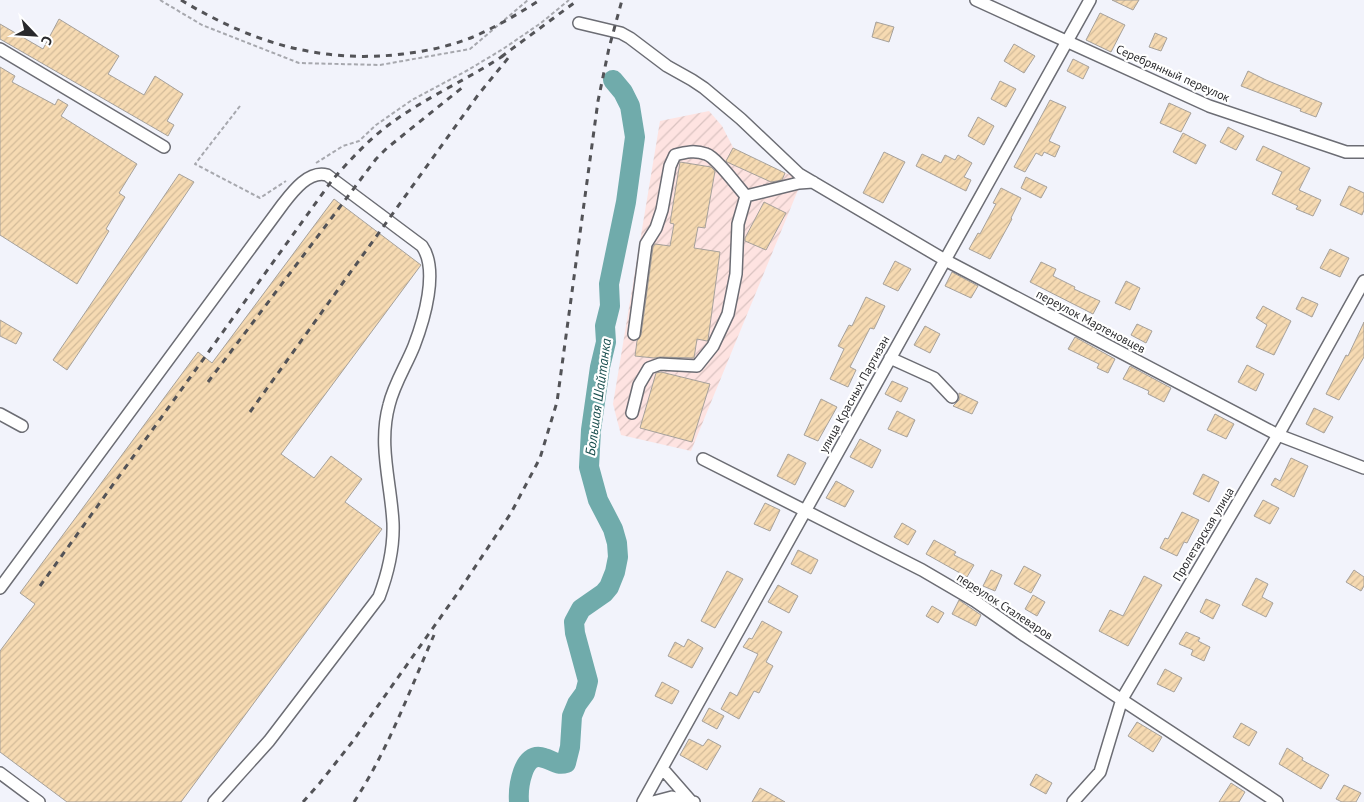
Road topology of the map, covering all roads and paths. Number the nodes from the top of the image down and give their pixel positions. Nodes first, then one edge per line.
1 (160, 0) edge
2 (528, 0) edge
3 (569, 0) edge
4 (976, 0) edge
5 (1090, 0) edge
6 (578, 23) dead end
7 (1067, 41) junction
8 (0, 49) edge
9 (240, 106) dead end
10 (164, 147) dead end
11 (1364, 152) edge
12 (310, 167) dead end
13 (293, 177) dead end
14 (813, 182) junction
15 (746, 196) junction
16 (945, 260) junction
17 (1364, 281) edge
18 (634, 334) dead end
19 (890, 358) junction
20 (952, 397) dead end
21 (632, 413) dead end
22 (0, 414) edge
23 (22, 426) dead end
24 (1278, 435) junction
25 (703, 459) dead end
26 (1364, 468) edge
27 (805, 511) junction
28 (0, 588) edge
29 (1122, 699) junction
30 (662, 768) junction
31 (0, 773) edge
32 (692, 801) edge
33 (39, 802) edge
34 (214, 802) edge
35 (643, 802) edge
36 (653, 802) edge
37 (1073, 802) edge
38 (1277, 802) edge

1 - 2 path
3 - 12 path
4 - 7 street, Серебрянный переулок
5 - 7 street, улица Красных Партизан
6 - 14 street, переулок Мартеновцев
7 - 11 street, Серебрянный переулок
7 - 16 street, улица Красных Партизан
8 - 10 street
9 - 13 path
14 - 15 street
14 - 16 street, переулок Мартеновцев
15 - 18 street
15 - 21 street
16 - 19 street, улица Красных Партизан
16 - 24 street, переулок Мартеновцев
17 - 24 street, Пролетарская улица
19 - 20 street
19 - 27 street, улица Красных Партизан
22 - 23 street
24 - 26 street, переулок Мартеновцев
24 - 29 street, Пролетарская улица
25 - 27 street, переулок Сталеваров
27 - 29 street, переулок Сталеваров
27 - 30 street, улица Красных Партизан
28 - 34 street
29 - 37 street, Пролетарская улица
29 - 38 street, переулок Сталеваров
30 - 32 street
30 - 35 street, улица Красных Партизан
31 - 33 street
32 - 36 street

